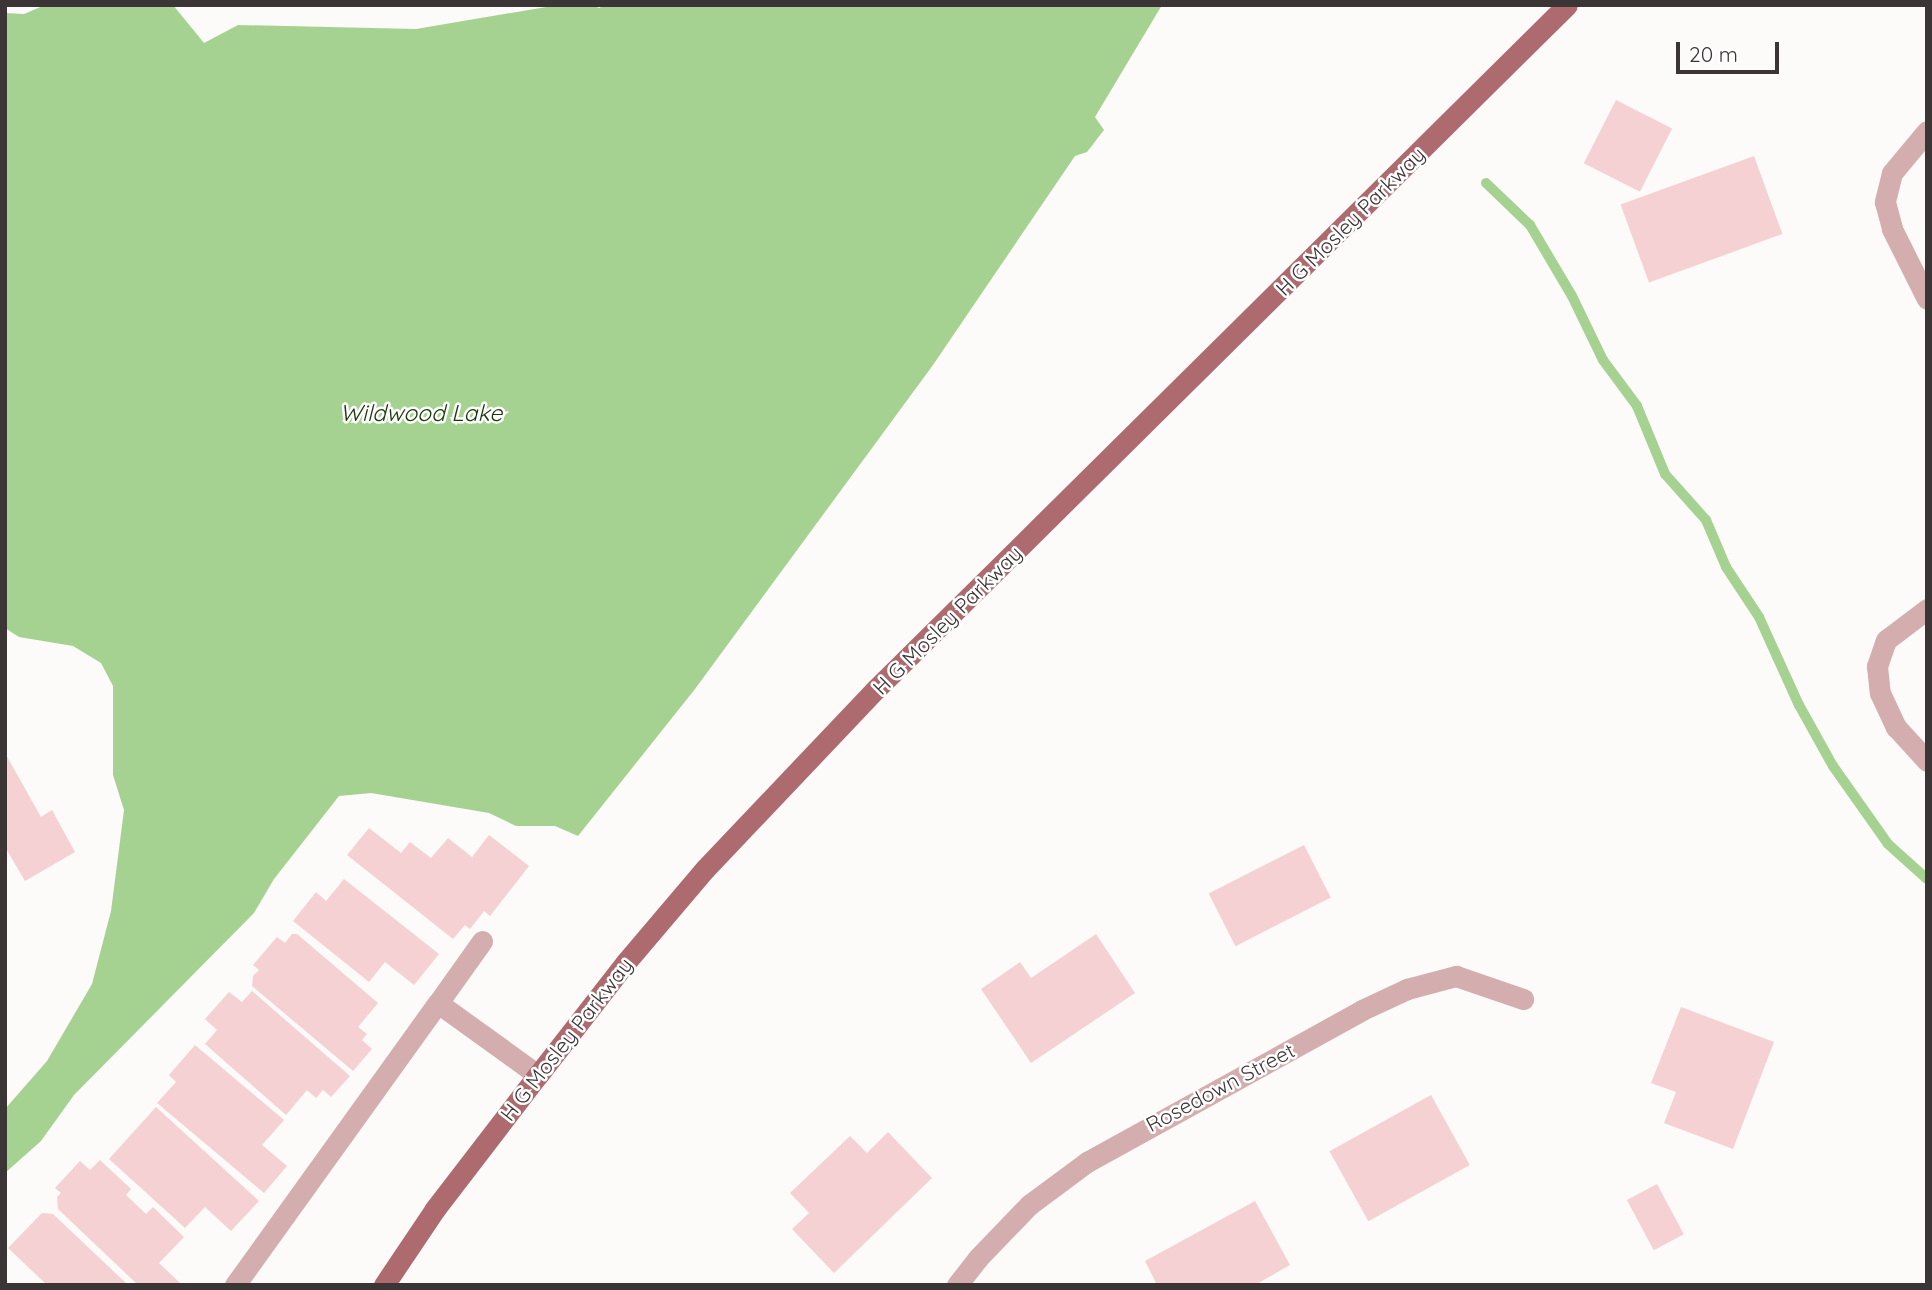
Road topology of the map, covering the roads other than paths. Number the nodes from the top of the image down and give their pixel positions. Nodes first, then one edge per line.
1 (1567, 5) edge
2 (1927, 131) edge
3 (1927, 299) edge
4 (1927, 609) edge
5 (1927, 761) edge
6 (482, 941) dead end
7 (1522, 999) dead end
8 (438, 1003) junction
9 (538, 1075) junction
10 (235, 1285) edge
11 (384, 1285) edge
12 (957, 1285) edge

1 - 9 main road, H G Mosley Parkway
2 - 3 street
4 - 5 street
6 - 8 street
7 - 12 street, Rosedown Street
8 - 9 street
8 - 10 street
9 - 11 main road, H G Mosley Parkway

